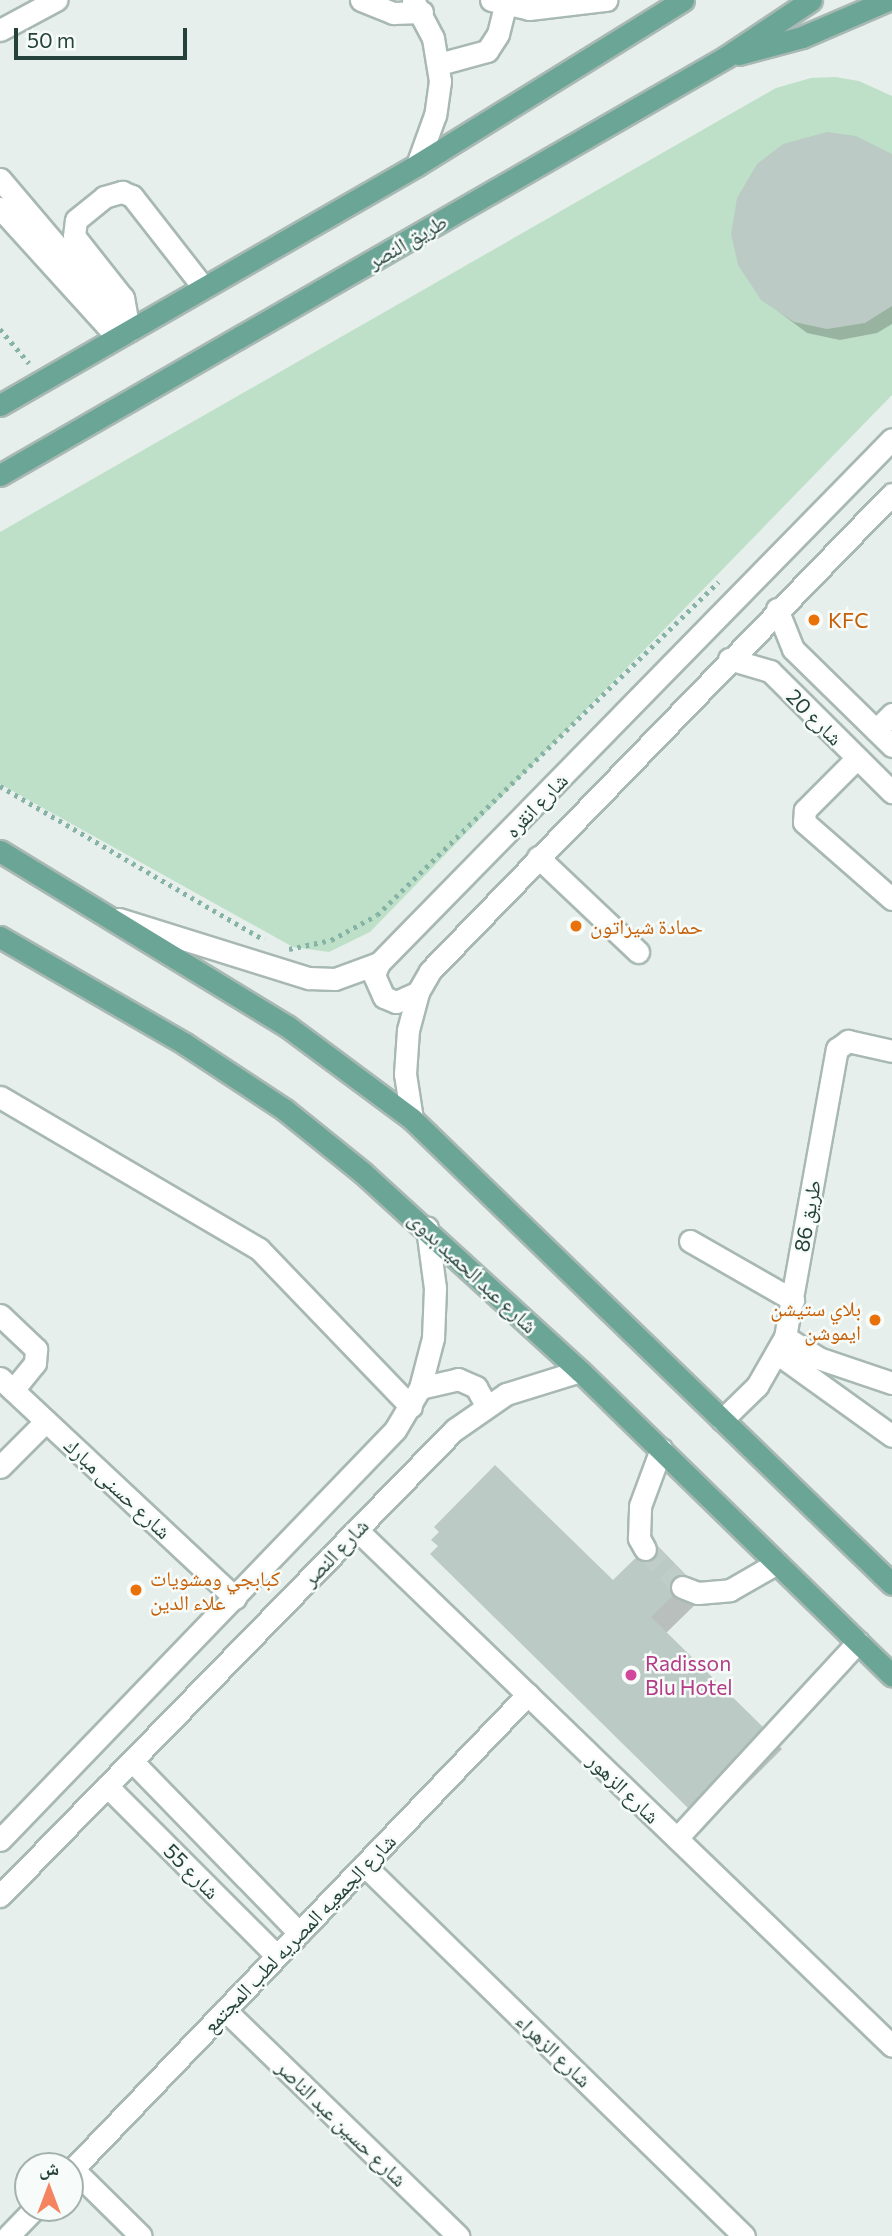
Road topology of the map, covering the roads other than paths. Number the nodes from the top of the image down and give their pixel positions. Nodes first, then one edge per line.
1 (56, 0) edge
2 (361, 0) edge
3 (606, 0) edge
4 (683, 0) edge
5 (811, 0) edge
6 (888, 0) edge
7 (498, 3) edge
8 (418, 6) edge
9 (0, 30) edge
10 (726, 57) junction
11 (439, 64) junction
12 (417, 165) junction
13 (0, 179) edge
14 (0, 208) edge
15 (203, 288) junction
16 (123, 334) junction
17 (0, 405) edge
18 (892, 439) edge
19 (0, 475) edge
20 (892, 494) edge
21 (777, 609) junction
22 (729, 659) junction
23 (892, 714) edge
24 (888, 741) edge
25 (857, 758) junction
26 (892, 792) edge
27 (0, 851) edge
28 (538, 857) junction
29 (892, 899) edge
30 (103, 913) junction
31 (0, 937) edge
32 (638, 952) dead end
33 (379, 963) junction
34 (418, 992) junction
35 (892, 1051) edge
36 (0, 1097) edge
37 (412, 1119) junction
38 (426, 1228) junction
39 (691, 1241) dead end
40 (793, 1300) junction
41 (0, 1315) edge
42 (781, 1346) junction
43 (580, 1371) junction
44 (892, 1383) edge
45 (6, 1384) edge
46 (415, 1397) junction
47 (486, 1405) junction
48 (722, 1420) junction
49 (46, 1421) junction
50 (892, 1436) edge
51 (661, 1449) junction
52 (0, 1467) edge
53 (357, 1530) junction
54 (645, 1549) tunnel mouth
55 (777, 1563) junction
56 (892, 1584) edge
57 (682, 1587) tunnel mouth
58 (235, 1598) junction
59 (858, 1642) junction
60 (892, 1675) edge
61 (528, 1694) junction
62 (132, 1761) junction
63 (107, 1786) junction
64 (677, 1838) junction
65 (0, 1840) edge
66 (364, 1865) junction
67 (0, 1896) edge
68 (299, 1933) junction
69 (277, 1956) junction
70 (225, 2010) junction
71 (892, 2046) edge
72 (84, 2156) edge
73 (84, 2183) edge
74 (22, 2222) edge
75 (135, 2234) edge
76 (8, 2236) edge
77 (458, 2236) edge
78 (744, 2236) edge

1 - 9 street
2 - 8 street
3 - 7 street
4 - 12 main road
5 - 10 main road, طريق النصر
6 - 10 main road
7 - 11 street
8 - 11 street
10 - 19 main road, طريق النصر
11 - 12 street
12 - 15 main road
13 - 16 street
14 - 16 street
15 - 16 main road
15 - 16 street
16 - 17 main road
18 - 33 street, شارع انقره
20 - 21 street, شارع انقره
21 - 22 street, شارع انقره
21 - 24 street, شارع 20
22 - 25 street, شارع 20
22 - 28 street, شارع انقره
23 - 24 street
25 - 26 street, شارع 20
25 - 29 street
27 - 30 main road
28 - 32 street
28 - 34 street, شارع انقره
30 - 33 street, شارع انقره
30 - 37 main road
31 - 38 main road, شارع عبد الحميد بدوى
33 - 34 street
34 - 37 street, شارع انقره
35 - 40 street, طريق 86
36 - 46 street
37 - 48 main road
38 - 43 main road, شارع عبد الحميد بدوى
38 - 46 street, شارع النصر
39 - 40 street
40 - 42 street, طريق 86
41 - 45 street
42 - 44 street
42 - 48 street, طريق 86
42 - 50 street
43 - 47 street, شارع النصر
43 - 51 main road, شارع عبد الحميد بدوى
45 - 49 street, شارع حسنى مبارك
46 - 47 street
46 - 58 street, شارع النصر
47 - 53 street, شارع النصر
48 - 56 main road
49 - 52 street
49 - 58 street, شارع حسنى مبارك
51 - 54 street
51 - 55 main road, شارع عبد الحميد بدوى
53 - 61 street, شارع الزهور
53 - 62 street, شارع النصر
55 - 57 street
55 - 59 main road, شارع عبد الحميد بدوى
58 - 65 street, شارع النصر
59 - 60 main road, شارع عبد الحميد بدوى
59 - 64 street
61 - 64 street, شارع الزهور
61 - 66 street, شارع الجمعيه المصريه لطب المجتمع
62 - 63 street, شارع النصر
62 - 68 street, شارع 55
63 - 67 street, شارع النصر
63 - 69 street, شارع 55
64 - 71 street, شارع الزهور
66 - 68 street, شارع الجمعيه المصريه لطب المجتمع
66 - 78 street, شارع الزهراء
68 - 69 street, شارع الجمعيه المصريه لطب المجتمع
69 - 70 street, شارع الجمعيه المصريه لطب المجتمع
70 - 72 street, شارع الجمعيه المصريه لطب المجتمع
70 - 77 street, شارع حسين عبد الناصر
73 - 75 street
74 - 76 street

